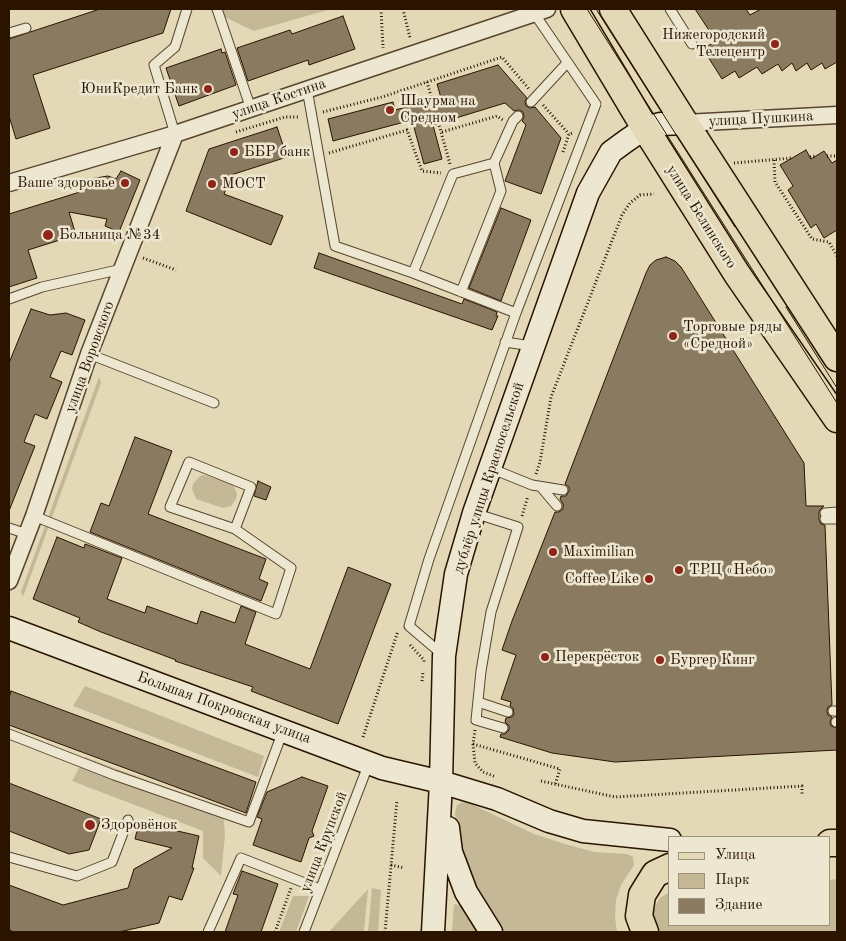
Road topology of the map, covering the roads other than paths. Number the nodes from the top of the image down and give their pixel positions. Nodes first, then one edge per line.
1 (187, 9) edge
2 (217, 9) edge
3 (574, 9) edge
4 (612, 9) edge
5 (670, 9) edge
6 (541, 11) edge
7 (26, 28) dead end
8 (9, 33) edge
9 (692, 44) dead end
10 (567, 63) junction
11 (307, 90) junction
12 (534, 100) road end
13 (251, 108) junction
14 (837, 115) edge
15 (518, 116) dead end
16 (685, 123) junction
17 (645, 128) junction
18 (175, 134) junction
19 (494, 163) junction
20 (9, 183) edge
21 (122, 269) junction
22 (412, 272) junction
23 (461, 292) junction
24 (9, 299) edge
25 (516, 313) junction
26 (506, 342) junction
27 (533, 346) junction
28 (89, 354) junction
29 (837, 358) edge
30 (214, 403) dead end
31 (837, 419) edge
32 (490, 468) junction
33 (536, 486) junction
34 (563, 490) dead end
35 (557, 506) dead end
36 (837, 512) edge
37 (474, 513) junction
38 (34, 516) junction
39 (837, 519) edge
40 (9, 528) edge
41 (234, 529) junction
42 (27, 534) junction
43 (9, 581) edge
44 (9, 628) edge
45 (444, 656) junction
46 (478, 702) junction
47 (508, 712) dead end
48 (502, 728) dead end
49 (283, 730) junction
50 (9, 734) edge
51 (369, 762) junction
52 (441, 782) junction
53 (128, 820) dead end
54 (668, 840) edge
55 (9, 856) edge
56 (668, 868) edge
57 (320, 889) junction
58 (208, 932) edge
59 (304, 932) edge
60 (433, 932) edge
61 (491, 932) edge
62 (645, 932) edge

1 - 18 lane
2 - 13 lane
3 - 17 main road, улица Белинского
4 - 16 main road
5 - 9 lane
6 - 10 lane
6 - 11 street, улица Костина
7 - 8 lane
10 - 12 lane
10 - 25 lane
11 - 13 street, улица Костина
11 - 22 lane
13 - 18 street, улица Костина
14 - 16 street, улица Пушкина
15 - 19 lane
16 - 17 main road, дублёр улицы Красносельской
16 - 29 main road
17 - 27 main road, дублёр улицы Красносельской
17 - 31 main road, улица Белинского
18 - 20 street, улица Костина
18 - 21 street, улица Воровского
19 - 22 lane
19 - 23 lane
21 - 24 lane
21 - 28 street, улица Воровского
22 - 23 lane
23 - 25 lane
25 - 26 lane
26 - 27 lane
26 - 45 lane
27 - 32 main road, дублёр улицы Красносельской
28 - 30 lane
28 - 38 street, улица Воровского
32 - 33 lane
32 - 37 main road, дублёр улицы Красносельской
33 - 34 lane
33 - 35 lane
36 - 39 lane
37 - 45 main road, дублёр улицы Красносельской
37 - 46 lane
38 - 41 lane
38 - 42 street, улица Воровского
40 - 42 lane
41 - 41 lane
42 - 43 street, улица Воровского
44 - 49 main road, Большая Покровская улица
45 - 52 main road, дублёр улицы Красносельской
46 - 47 lane
46 - 48 lane
49 - 50 lane
49 - 51 main road, Большая Покровская улица
51 - 52 main road, Большая Покровская улица
51 - 57 lane, улица Крупской
52 - 54 main road, Большая Покровская улица
52 - 60 main road, дублёр улицы Красносельской
52 - 61 main road
53 - 55 lane
56 - 62 main road
57 - 58 lane
57 - 59 lane, улица Крупской

